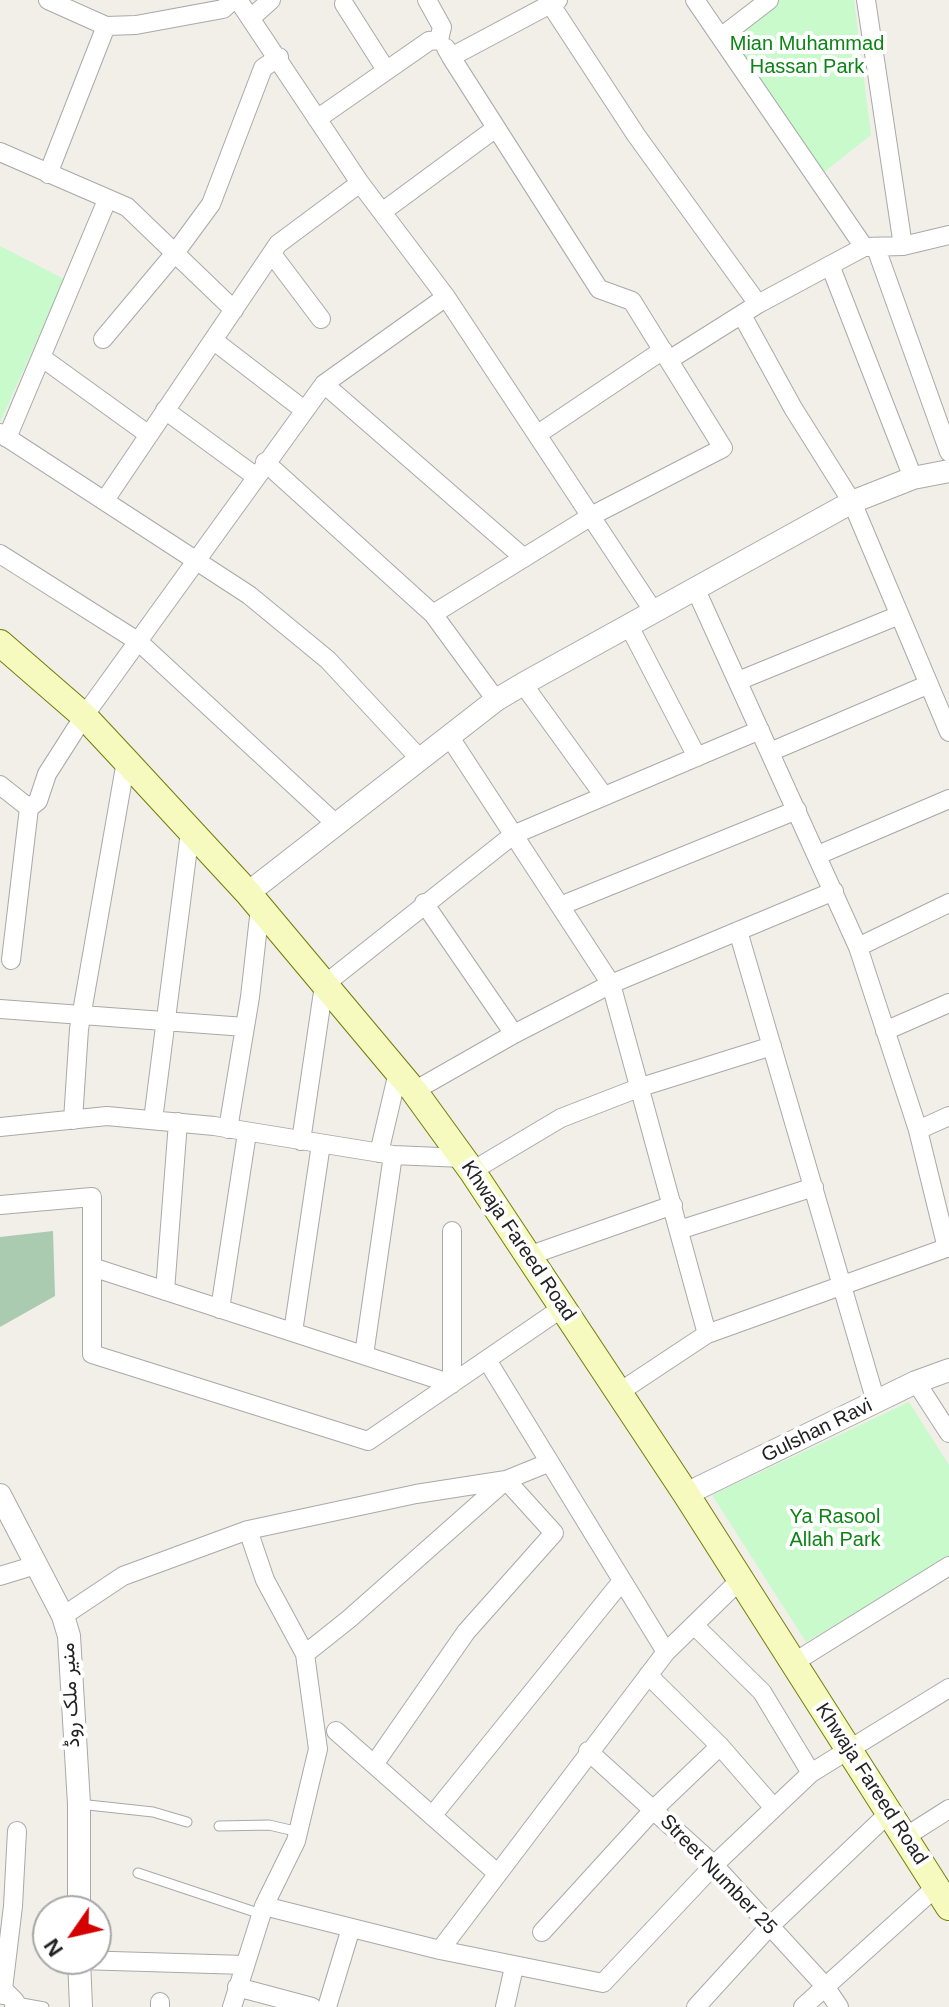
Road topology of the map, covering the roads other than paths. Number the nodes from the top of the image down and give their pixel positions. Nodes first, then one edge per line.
1 (48, 0) edge
2 (236, 0) edge
3 (271, 0) edge
4 (427, 0) edge
5 (695, 0) edge
6 (769, 0) edge
7 (866, 0) edge
8 (555, 2) edge
9 (344, 4) dead end
10 (72, 5) edge
11 (522, 7) edge
12 (252, 17) junction
13 (106, 26) junction
14 (721, 37) junction
15 (439, 40) junction
16 (279, 57) junction
17 (451, 57) junction
18 (386, 70) junction
19 (317, 119) junction
20 (496, 128) junction
21 (0, 152) edge
22 (48, 174) junction
23 (360, 183) junction
24 (107, 200) junction
25 (382, 212) junction
26 (949, 235) edge
27 (903, 246) junction
28 (870, 248) junction
29 (175, 253) junction
30 (272, 254) junction
31 (830, 265) junction
32 (446, 297) junction
33 (758, 304) junction
34 (234, 310) junction
35 (743, 317) junction
36 (321, 319) dead end
37 (103, 339) dead end
38 (213, 340) junction
39 (666, 355) junction
40 (41, 357) junction
41 (324, 384) junction
42 (165, 410) junction
43 (304, 410) junction
44 (538, 434) junction
45 (149, 435) junction
46 (3, 436) edge
47 (949, 452) edge
48 (260, 469) junction
49 (949, 471) edge
50 (913, 478) junction
51 (105, 500) junction
52 (852, 502) junction
53 (593, 515) junction
54 (0, 554) edge
55 (197, 558) junction
56 (524, 558) junction
57 (696, 590) junction
58 (654, 612) junction
59 (433, 614) junction
60 (897, 616) junction
61 (629, 626) junction
62 (139, 642) junction
63 (0, 643) edge
64 (738, 681) junction
65 (523, 684) junction
66 (927, 685) junction
67 (496, 700) junction
68 (84, 716) junction
69 (760, 730) junction
70 (949, 732) edge
71 (449, 736) junction
72 (770, 752) junction
73 (697, 757) junction
74 (420, 759) junction
75 (126, 761) junction
76 (0, 785) edge
77 (604, 796) junction
78 (949, 799) edge
79 (29, 808) junction
80 (797, 810) junction
81 (336, 824) junction
82 (190, 832) junction
83 (513, 835) junction
84 (818, 855) junction
85 (834, 891) junction
86 (254, 900) junction
87 (424, 903) junction
88 (949, 903) edge
89 (560, 906) junction
90 (738, 931) junction
91 (858, 947) junction
92 (11, 960) dead end
93 (611, 984) junction
94 (324, 985) junction
95 (949, 1003) edge
96 (0, 1009) edge
97 (82, 1017) junction
98 (166, 1021) junction
99 (245, 1027) junction
100 (885, 1031) junction
101 (514, 1034) junction
102 (772, 1046) junction
103 (406, 1081) junction
104 (641, 1087) junction
105 (949, 1116) edge
106 (73, 1120) junction
107 (153, 1120) junction
108 (178, 1122) junction
109 (0, 1127) edge
110 (918, 1130) junction
111 (237, 1131) junction
112 (301, 1141) junction
113 (321, 1144) junction
114 (386, 1154) junction
115 (467, 1164) junction
116 (814, 1187) junction
117 (0, 1205) edge
118 (673, 1205) junction
119 (679, 1230) junction
120 (452, 1231) dead end
121 (948, 1248) edge
122 (528, 1256) junction
123 (92, 1267) junction
124 (843, 1285) junction
125 (165, 1291) junction
126 (562, 1308) junction
127 (220, 1309) junction
128 (293, 1332) junction
129 (707, 1334) junction
130 (364, 1355) junction
131 (487, 1360) junction
132 (949, 1370) edge
133 (916, 1382) junction
134 (452, 1384) junction
135 (618, 1393) junction
136 (876, 1402) junction
137 (949, 1433) edge
138 (548, 1463) junction
139 (506, 1480) junction
140 (686, 1494) junction
141 (0, 1495) edge
142 (248, 1530) junction
143 (36, 1565) junction
144 (949, 1566) edge
145 (0, 1576) edge
146 (740, 1580) junction
147 (622, 1581) junction
148 (63, 1616) junction
149 (694, 1625) junction
150 (666, 1652) junction
151 (305, 1654) junction
152 (793, 1663) junction
153 (648, 1675) junction
154 (949, 1688) edge
155 (336, 1731) dead end
156 (720, 1746) junction
157 (588, 1751) junction
158 (850, 1752) junction
159 (375, 1763) junction
160 (811, 1773) junction
161 (79, 1804) junction
162 (774, 1808) junction
163 (654, 1809) junction
164 (949, 1809) edge
165 (889, 1813) junction
166 (432, 1816) junction
167 (187, 1822) dead end
168 (219, 1826) dead end
169 (17, 1831) dead end
170 (299, 1832) junction
171 (905, 1837) junction
172 (714, 1865) junction
173 (138, 1873) dead end
174 (497, 1873) junction
175 (79, 1895) edge
176 (943, 1897) edge
177 (263, 1910) junction
178 (769, 1927) junction
179 (351, 1928) junction
180 (542, 1932) dead end
181 (440, 1950) junction
182 (112, 1961) edge
183 (245, 1965) junction
184 (514, 1967) junction
185 (80, 1975) edge
186 (824, 1985) junction
187 (237, 1987) junction
188 (10, 2002) edge
189 (44, 2007) edge
190 (81, 2007) edge
191 (232, 2007) edge
192 (312, 2007) edge
193 (327, 2007) edge
194 (505, 2007) edge
195 (696, 2007) edge
196 (803, 2007) edge
197 (839, 2007) edge

1 - 10 street
2 - 12 street
2 - 13 street
3 - 12 street
4 - 15 street
5 - 14 street
6 - 14 street
7 - 27 street
8 - 11 street
8 - 33 street
9 - 18 street
10 - 13 street
11 - 17 street
12 - 16 street
13 - 22 street
14 - 28 street
15 - 17 street
15 - 18 street
16 - 19 street
16 - 29 street
17 - 20 street
18 - 19 street
19 - 23 street
20 - 25 street
20 - 39 street
21 - 22 street
22 - 24 street
23 - 25 street
23 - 30 street
24 - 29 street
24 - 40 street
25 - 32 street
26 - 27 street
27 - 28 street
28 - 31 street
28 - 47 street
29 - 34 street
29 - 37 street
30 - 34 street
30 - 36 street
31 - 33 street
31 - 50 street
32 - 41 street
32 - 44 street
33 - 35 street
34 - 38 street
35 - 39 street
35 - 52 street
38 - 42 street
38 - 43 street
39 - 44 street
39 - 53 street
40 - 45 street
40 - 46 street
41 - 43 street
41 - 56 street
42 - 45 street
42 - 48 street
43 - 48 street
44 - 53 street
45 - 51 street
46 - 51 street
48 - 55 street
48 - 59 street
49 - 50 street
50 - 52 street
51 - 55 street
52 - 57 street
52 - 60 street
53 - 56 street
53 - 58 street
54 - 62 street
55 - 62 street
55 - 74 street
56 - 59 street
57 - 58 street
57 - 64 street
58 - 61 street
59 - 67 street
60 - 64 street
60 - 66 street
61 - 65 street
61 - 73 street
62 - 68 street
62 - 81 street
63 - 68 main road, Khwaja Fareed Road
64 - 69 street
65 - 67 street
65 - 77 street
66 - 70 street
66 - 72 street
67 - 71 street
68 - 75 main road, Khwaja Fareed Road
68 - 79 street
69 - 72 street
69 - 73 street
71 - 74 street
71 - 83 street
72 - 80 street
73 - 77 street
74 - 81 street
75 - 82 main road, Khwaja Fareed Road
75 - 97 street
76 - 79 street
77 - 83 street
78 - 84 street
79 - 92 street
80 - 84 street
80 - 89 street
81 - 86 street
82 - 86 main road, Khwaja Fareed Road
82 - 98 street
83 - 87 street
83 - 89 street
84 - 85 street
85 - 90 street
85 - 91 street
86 - 94 main road, Khwaja Fareed Road
86 - 99 street
87 - 94 street
87 - 101 street
88 - 91 street
89 - 93 street
90 - 93 street
90 - 102 street
91 - 100 street
93 - 101 street
93 - 104 street
94 - 103 main road, Khwaja Fareed Road
94 - 112 street
95 - 100 street
96 - 97 street
97 - 98 street
97 - 106 street
98 - 99 street
98 - 107 street
99 - 111 street
100 - 110 street
101 - 103 street
102 - 104 street
102 - 116 street
103 - 114 street
103 - 115 main road, Khwaja Fareed Road
104 - 115 street
104 - 118 street
105 - 110 street
106 - 107 street
106 - 109 street
107 - 108 street
108 - 111 street
108 - 125 street
110 - 121 street
111 - 112 street
111 - 127 street
112 - 113 street
113 - 114 street
113 - 128 street
114 - 115 street
114 - 130 street
115 - 122 main road, Khwaja Fareed Road
116 - 119 street
116 - 124 street
117 - 123 street
118 - 119 street
118 - 122 street
119 - 129 street
120 - 134 street
121 - 124 street
122 - 126 main road, Khwaja Fareed Road
123 - 125 street
123 - 134 street
124 - 129 street
124 - 136 street
125 - 127 street
126 - 131 street
126 - 135 main road, Khwaja Fareed Road
127 - 128 street
128 - 130 street
129 - 135 street
130 - 134 street
131 - 134 street
131 - 138 street
132 - 133 street, Gulshan Ravi
133 - 136 street, Gulshan Ravi
133 - 137 street
135 - 140 main road, Khwaja Fareed Road
136 - 140 street, Gulshan Ravi
138 - 139 street
138 - 147 street
139 - 142 street
139 - 151 street
139 - 159 street
140 - 146 main road, Khwaja Fareed Road
141 - 143 street, منیر ملک روڈ
142 - 148 street
142 - 151 street
143 - 145 street
143 - 148 street, منیر ملک روڈ
144 - 152 street
146 - 149 street
146 - 152 main road, Khwaja Fareed Road
147 - 150 street
147 - 166 street
148 - 161 street, منیر ملک روڈ
149 - 150 street
149 - 160 street
150 - 153 street
151 - 170 street
152 - 158 main road, Khwaja Fareed Road
153 - 156 street
153 - 157 street
154 - 158 street
155 - 159 street
156 - 162 street
156 - 163 street
157 - 163 street, Street Number 25
157 - 174 street
158 - 160 street
158 - 165 main road, Khwaja Fareed Road
159 - 166 street
160 - 162 street
161 - 167 lane
161 - 175 street, منیر ملک روڈ
162 - 172 street
163 - 172 street, Street Number 25
163 - 180 street
164 - 171 street
165 - 171 main road, Khwaja Fareed Road
165 - 178 street
166 - 174 street
168 - 170 lane
169 - 188 street
170 - 177 street
171 - 176 main road, Khwaja Fareed Road
172 - 178 street, Street Number 25
172 - 184 street
173 - 177 lane
174 - 181 street
176 - 186 street
177 - 179 street
177 - 183 street
178 - 186 street, Street Number 25
178 - 195 street
179 - 181 street
179 - 193 street
181 - 184 street
182 - 183 street
183 - 187 street
184 - 194 street
185 - 190 street
186 - 196 street
186 - 197 street, Street Number 25
187 - 191 street
187 - 192 street
188 - 189 lane

